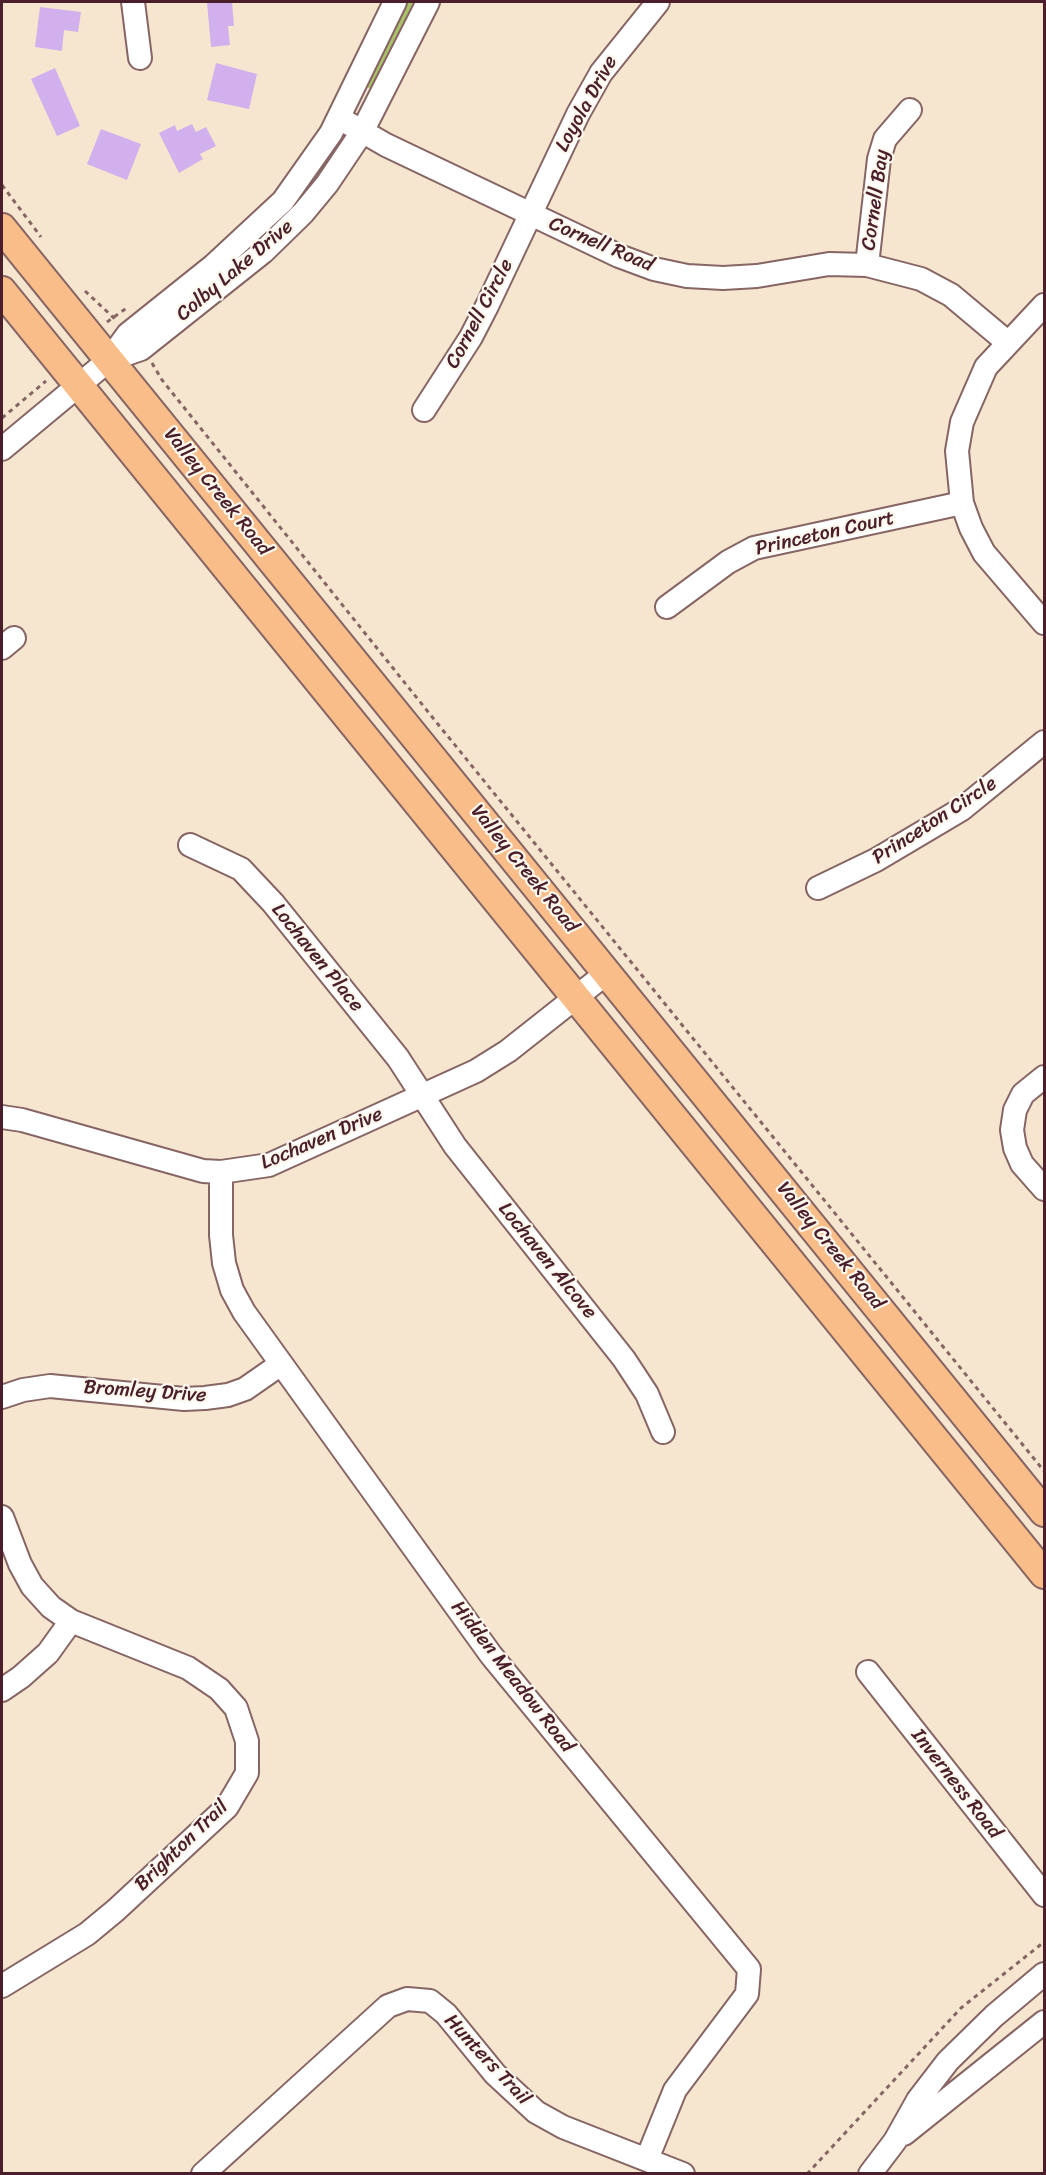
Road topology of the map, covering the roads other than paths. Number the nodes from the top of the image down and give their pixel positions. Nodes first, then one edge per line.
1 (133, 2) edge
2 (395, 2) edge
3 (428, 2) edge
4 (658, 2) edge
5 (140, 58) dead end
6 (910, 110) dead end
7 (339, 118) junction
8 (362, 132) junction
9 (530, 215) junction
10 (2, 228) edge
11 (867, 265) junction
12 (2, 291) edge
13 (1044, 305) edge
14 (1006, 342) junction
15 (109, 360) junction
16 (79, 386) junction
17 (424, 410) dead end
18 (2, 449) edge
19 (962, 503) junction
20 (667, 607) dead end
21 (1044, 623) edge
22 (1044, 742) edge
23 (190, 845) dead end
24 (818, 888) dead end
25 (608, 972) junction
26 (577, 998) junction
27 (1044, 1077) edge
28 (424, 1094) junction
29 (2, 1117) edge
30 (222, 1172) junction
31 (1044, 1189) edge
32 (281, 1364) junction
33 (2, 1397) edge
34 (663, 1432) dead end
35 (1044, 1512) edge
36 (2, 1517) edge
37 (1044, 1574) edge
38 (71, 1621) junction
39 (868, 1672) dead end
40 (2, 1690) edge
41 (1044, 1896) edge
42 (1044, 1974) edge
43 (2, 1986) edge
44 (1044, 2022) edge
45 (896, 2141) junction
46 (647, 2159) junction
47 (203, 2174) edge
48 (684, 2174) edge
49 (870, 2174) edge

1 - 5 street
2 - 7 street, Colby Lake Drive
3 - 8 street, Colby Lake Drive
4 - 9 street, Loyola Drive
6 - 11 street, Cornell Bay
7 - 8 street, Cornell Road
7 - 15 street, Colby Lake Drive
8 - 9 street, Cornell Road
8 - 15 street, Colby Lake Drive
9 - 11 street, Cornell Road
9 - 17 street, Cornell Circle
10 - 15 main road, Valley Creek Road
11 - 14 street, Cornell Road
12 - 16 main road, Valley Creek Road
13 - 14 street
14 - 19 street
15 - 16 street, Colby Lake Drive
15 - 25 main road, Valley Creek Road
16 - 18 street, Colby Lake Drive
16 - 26 main road, Valley Creek Road
19 - 20 street, Princeton Court
19 - 21 street
22 - 24 street, Princeton Circle
23 - 28 street, Lochaven Place
25 - 26 street, Lochaven Drive
25 - 35 main road, Valley Creek Road
26 - 28 street, Lochaven Drive
26 - 37 main road, Valley Creek Road
27 - 31 street
28 - 30 street, Lochaven Drive
28 - 34 street, Lochaven Alcove
29 - 30 street, Lochaven Drive
30 - 32 street, Hidden Meadow Road
32 - 33 street, Bromley Drive
32 - 46 street, Hidden Meadow Road
36 - 38 street, Brighton Trail
38 - 40 street
38 - 43 street, Brighton Trail
39 - 41 street, Inverness Road
42 - 45 street
44 - 45 street
45 - 49 street
46 - 47 street, Hunters Trail
46 - 48 street, Hunters Trail

